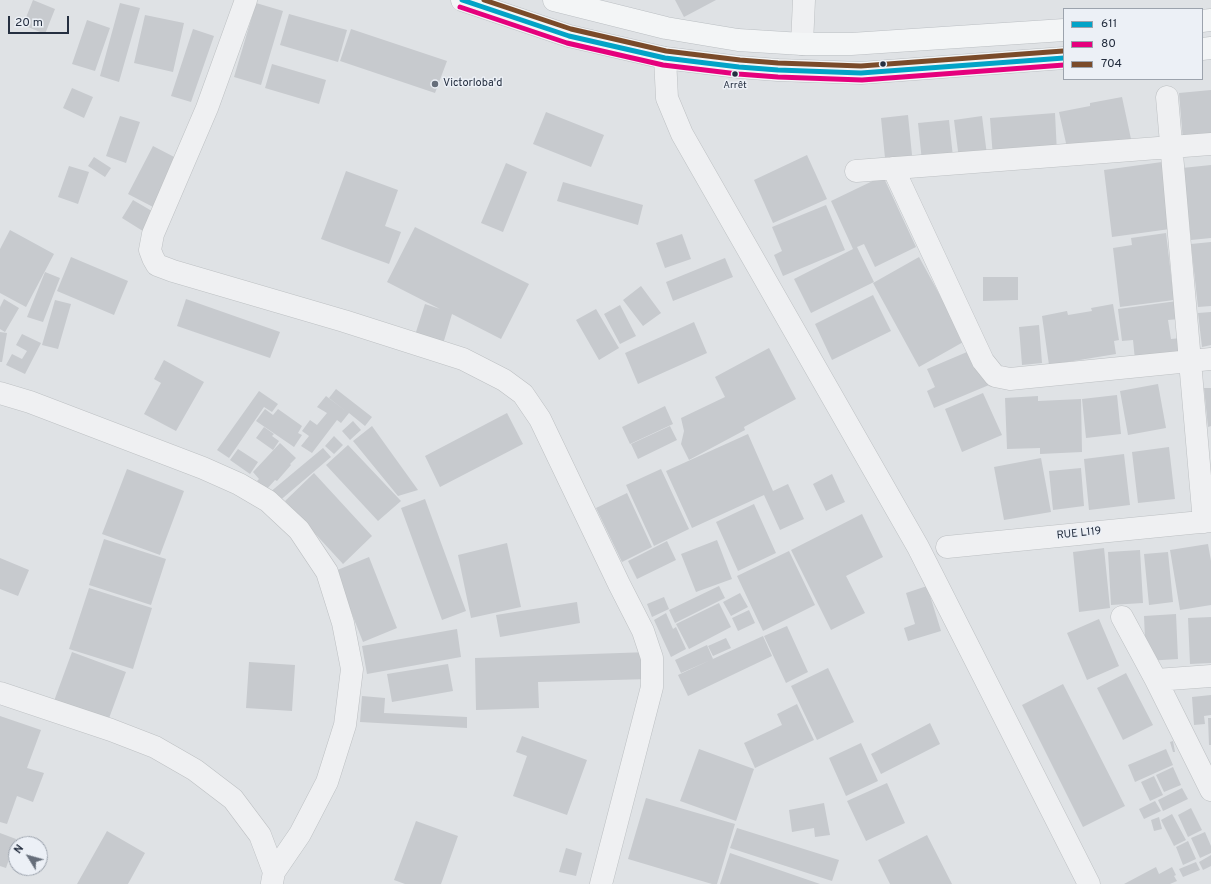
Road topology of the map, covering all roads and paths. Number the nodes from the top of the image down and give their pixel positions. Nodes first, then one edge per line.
1 (246, 0) edge
2 (462, 0) edge
3 (554, 0) edge
4 (804, 0) edge
5 (1063, 30) edge
6 (802, 44) junction
7 (665, 58) junction
8 (1063, 58) edge
9 (1167, 97) dead end
10 (1211, 144) edge
11 (1171, 147) junction
12 (893, 168) junction
13 (856, 171) dead end
14 (1211, 359) edge
15 (1190, 361) junction
16 (0, 393) edge
17 (1207, 521) edge
18 (947, 548) dead end
19 (1122, 617) dead end
20 (1211, 676) edge
21 (1156, 680) junction
22 (0, 693) edge
23 (1211, 790) edge
24 (273, 878) edge
25 (601, 884) edge
26 (1089, 884) edge

1 - 25 street
2 - 7 main road
3 - 6 main road
4 - 6 street
5 - 6 main road
7 - 8 main road
7 - 26 street
9 - 11 street
10 - 11 street
11 - 12 street
11 - 15 street
12 - 13 street
12 - 15 street
14 - 15 street
15 - 17 street
16 - 24 street
17 - 18 street, RUE L119
19 - 21 street
20 - 21 street
21 - 23 street
22 - 24 street

